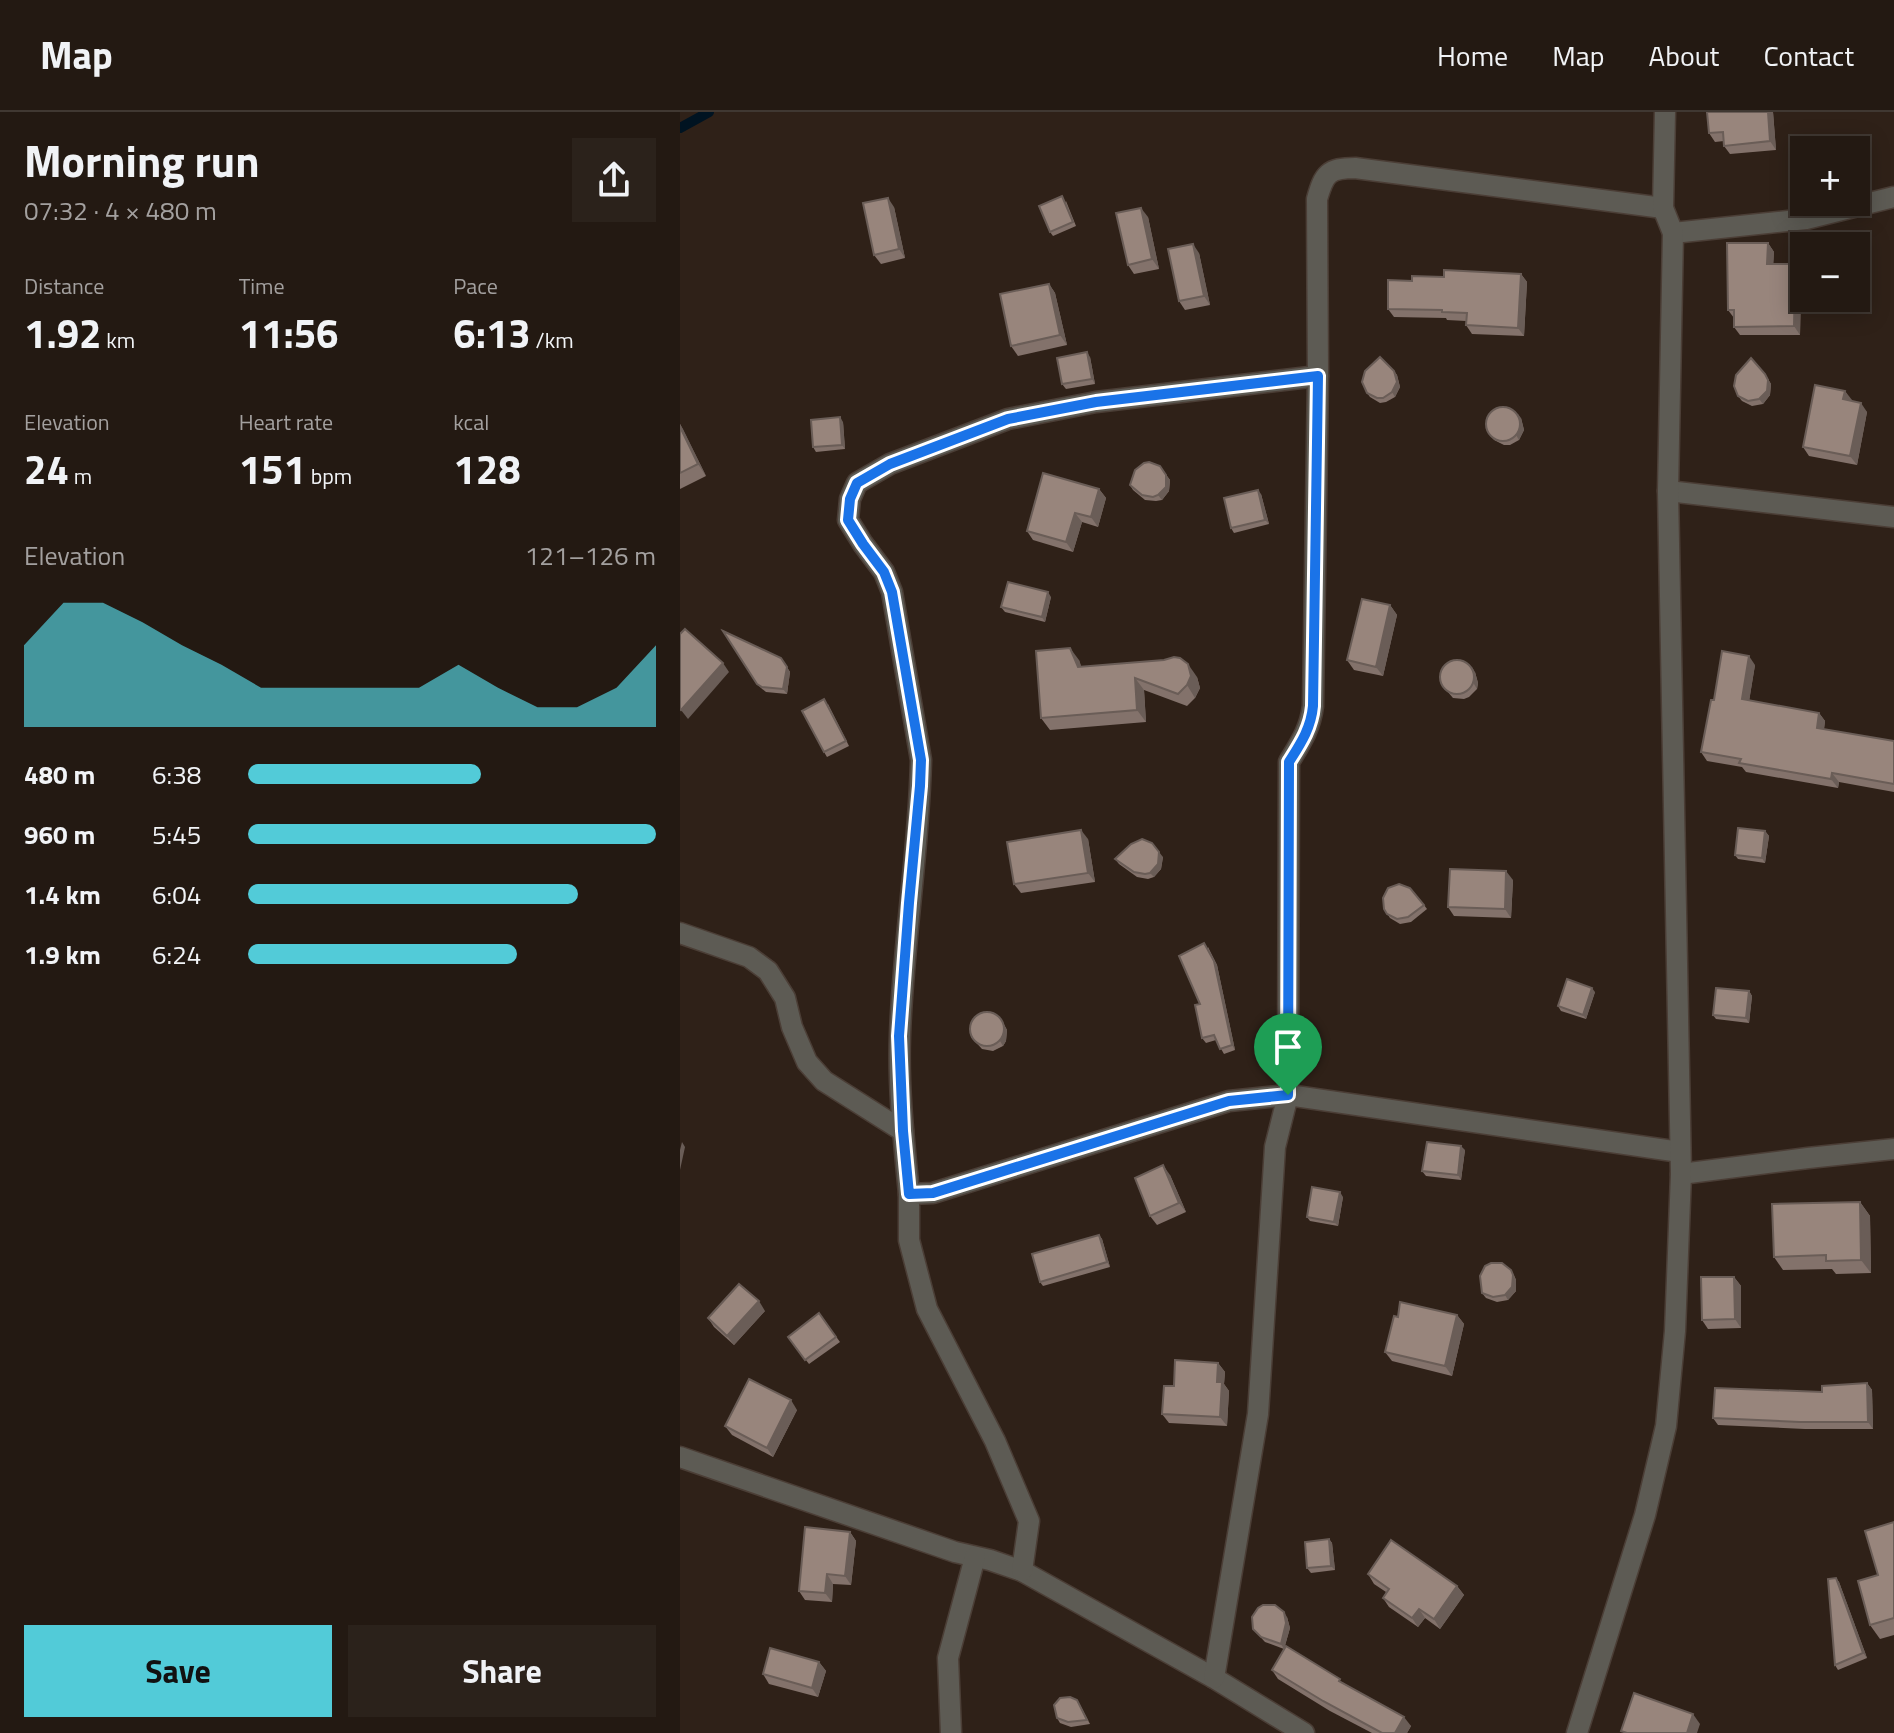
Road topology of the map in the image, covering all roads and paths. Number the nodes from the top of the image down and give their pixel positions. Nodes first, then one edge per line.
1 (1665, 112) edge
2 (1894, 197) edge
3 (1663, 208) junction
4 (1673, 233) junction
5 (1318, 376) junction
6 (1668, 491) junction
7 (1894, 517) edge
8 (680, 933) edge
9 (1288, 1095) junction
10 (903, 1131) junction
11 (1894, 1149) edge
12 (1680, 1152) junction
13 (1681, 1174) junction
14 (909, 1194) junction
15 (680, 1457) edge
16 (975, 1557) junction
17 (1022, 1571) junction
18 (1214, 1678) junction
19 (951, 1733) edge
20 (1304, 1733) edge
21 (1577, 1733) edge

1 - 3 street
2 - 4 street
3 - 4 street
3 - 5 street
4 - 6 street
5 - 9 street
5 - 10 street
6 - 7 street
6 - 12 street
8 - 10 street
9 - 12 street
9 - 14 street
9 - 18 street
10 - 14 street
11 - 13 street
12 - 13 street
13 - 21 street
14 - 17 street
15 - 16 street
16 - 17 street
16 - 19 street
17 - 18 street
18 - 20 street

